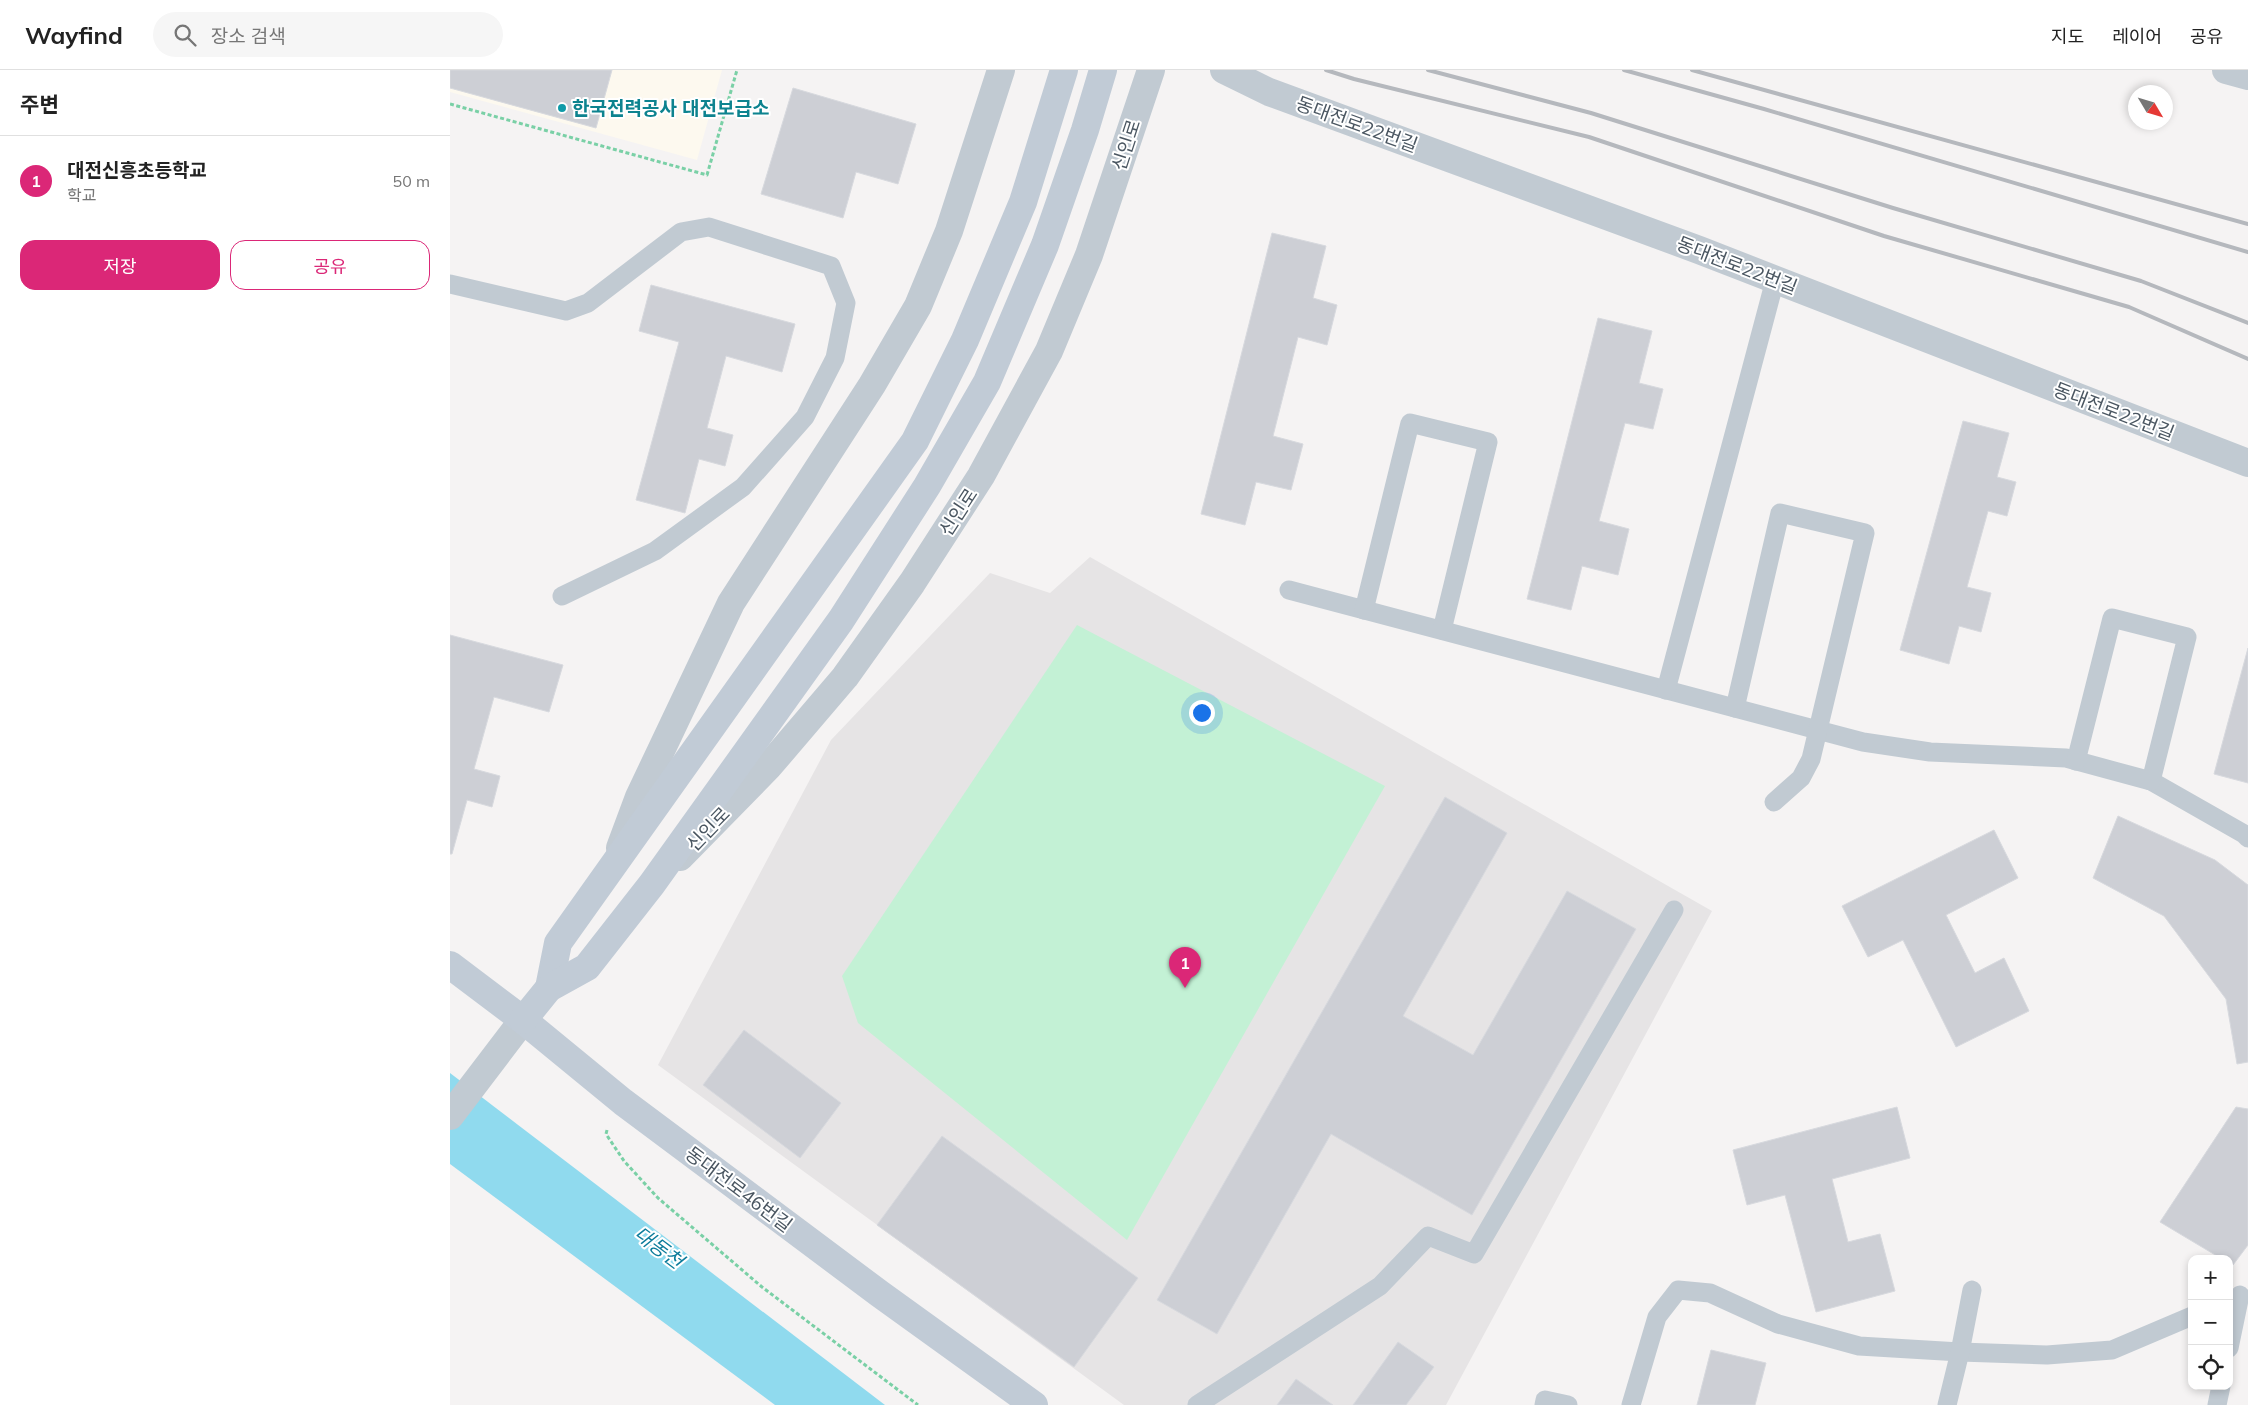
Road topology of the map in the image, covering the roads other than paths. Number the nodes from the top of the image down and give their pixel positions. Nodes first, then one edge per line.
1 (1001, 70) edge
2 (1064, 70) edge
3 (1103, 70) edge
4 (1150, 70) edge
5 (1224, 70) edge
6 (2226, 70) edge
7 (2248, 76) edge
8 (1776, 280) junction
9 (450, 284) edge
10 (2248, 463) edge
11 (1289, 590) dead end
12 (562, 596) dead end
13 (1364, 610) junction
14 (1442, 630) junction
15 (1666, 690) junction
16 (1735, 708) junction
17 (1820, 730) junction
18 (2076, 761) junction
19 (2151, 781) junction
20 (1774, 802) dead end
21 (2248, 838) edge
22 (612, 869) junction
23 (652, 884) junction
24 (1674, 910) dead end
25 (450, 965) edge
26 (549, 988) junction
27 (523, 1020) junction
28 (450, 1116) edge
29 (1972, 1290) dead end
30 (2239, 1294) edge
31 (2188, 1318) edge
32 (2230, 1345) edge
33 (1960, 1352) junction
34 (2220, 1390) edge
35 (1034, 1405) edge
36 (1196, 1405) edge
37 (1544, 1405) edge
38 (1568, 1405) edge
39 (1631, 1405) edge
40 (1947, 1405) edge
41 (2217, 1405) edge

1 - 22 street, 신인로
2 - 22 street, 신인로
3 - 23 street, 신인로
4 - 23 street, 신인로
5 - 8 street, 동대전로22번길
6 - 7 street
8 - 10 street, 동대전로22번길
8 - 15 lane
9 - 12 lane
11 - 13 lane
13 - 14 lane
13 - 14 lane
14 - 15 lane
15 - 16 lane
16 - 17 lane
16 - 17 lane
17 - 18 lane
17 - 20 lane
18 - 19 lane
18 - 19 lane
19 - 21 lane
22 - 26 street, 신인로
23 - 26 street, 신인로
24 - 36 lane
25 - 27 street, 동대전로46번길
26 - 27 street, 신인로
27 - 28 street
27 - 35 street, 동대전로46번길
29 - 33 lane
30 - 32 lane
31 - 33 lane
33 - 39 lane
33 - 40 lane
34 - 41 lane
37 - 38 lane

